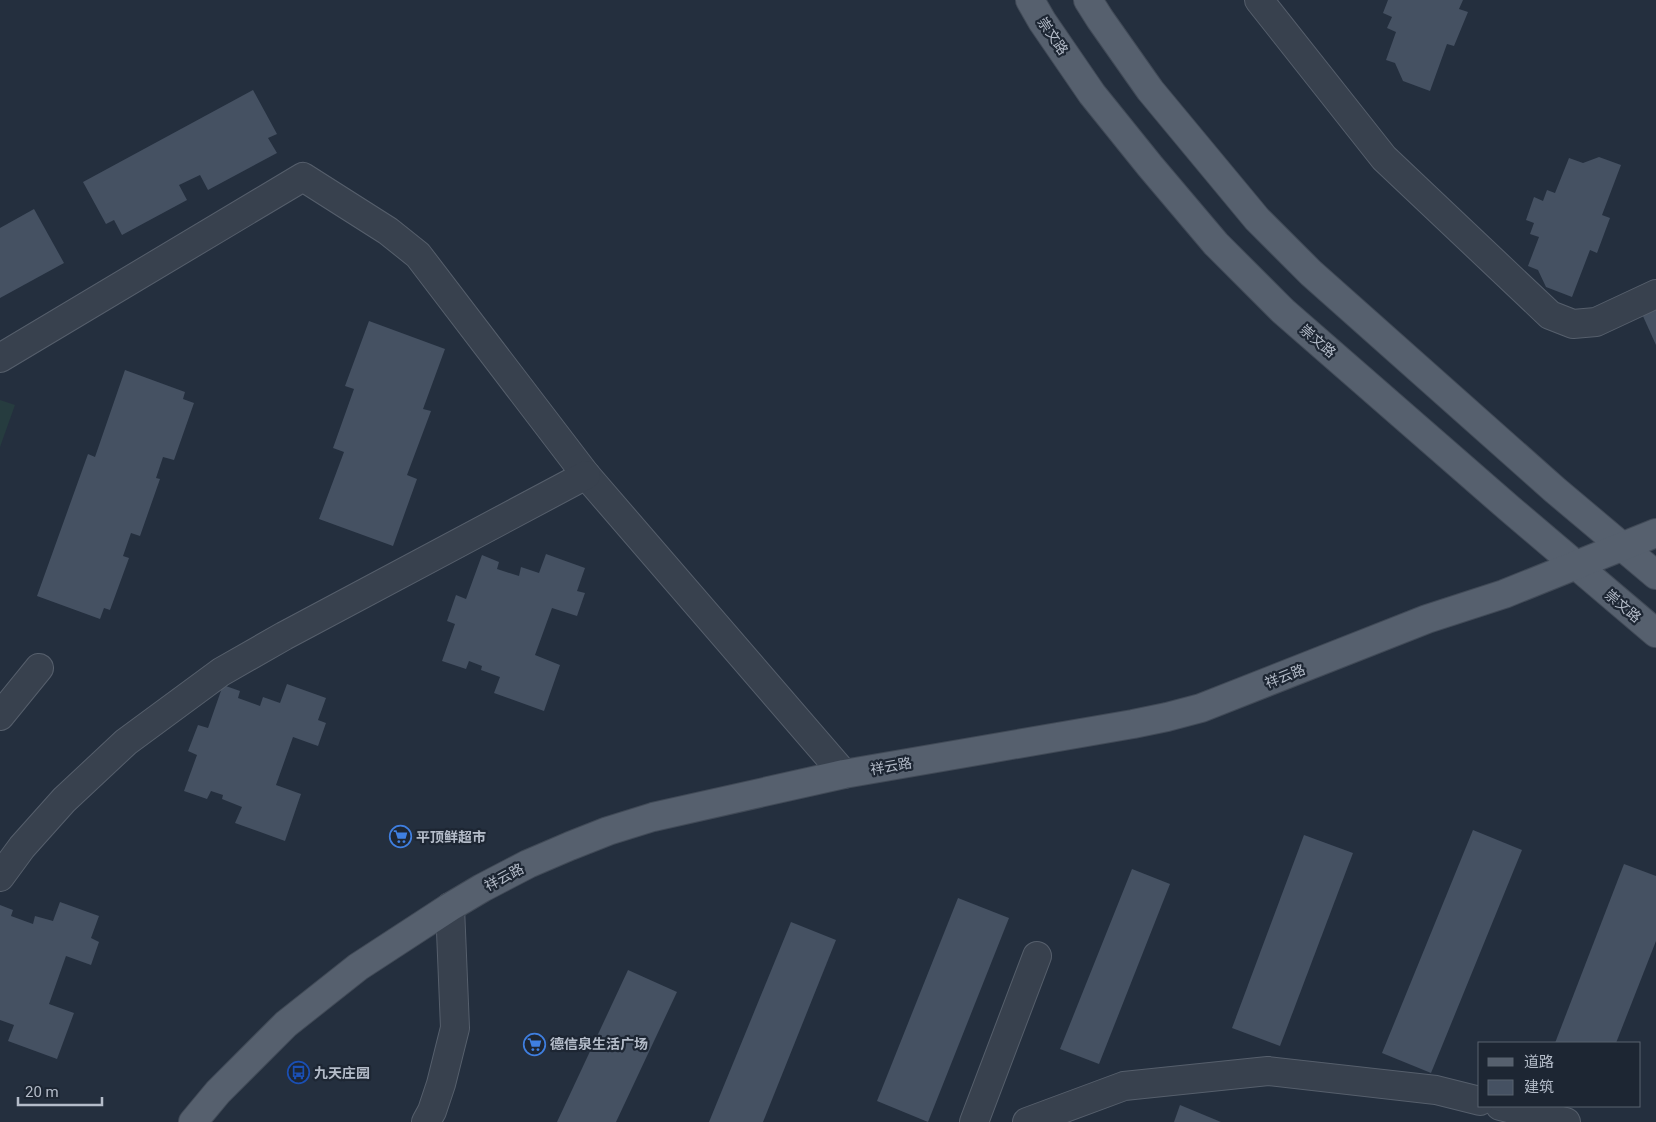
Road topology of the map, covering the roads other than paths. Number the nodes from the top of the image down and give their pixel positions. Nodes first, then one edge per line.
1 (1030, 0) edge
2 (1088, 0) edge
3 (1259, 0) edge
4 (1656, 294) edge
5 (0, 358) edge
6 (586, 475) junction
7 (1656, 533) edge
8 (1623, 547) junction
9 (1574, 565) junction
10 (1656, 575) edge
11 (1656, 633) edge
12 (39, 668) dead end
13 (0, 716) edge
14 (844, 774) junction
15 (0, 877) edge
16 (450, 906) junction
17 (1037, 956) dead end
18 (1478, 1100) edge
19 (1504, 1107) edge
20 (193, 1122) edge
21 (426, 1122) edge
22 (974, 1122) edge
23 (1027, 1122) edge
24 (1566, 1122) edge

1 - 9 main road, 崇文路
2 - 8 main road
3 - 4 street
5 - 6 street
6 - 14 street
6 - 15 street
7 - 8 main road, 祥云路
8 - 9 main road, 祥云路
8 - 10 main road
9 - 11 main road, 崇文路
9 - 14 main road, 祥云路
12 - 13 street
14 - 16 main road, 祥云路
16 - 20 main road, 祥云路
16 - 21 street
17 - 22 street
18 - 23 street
19 - 24 street

